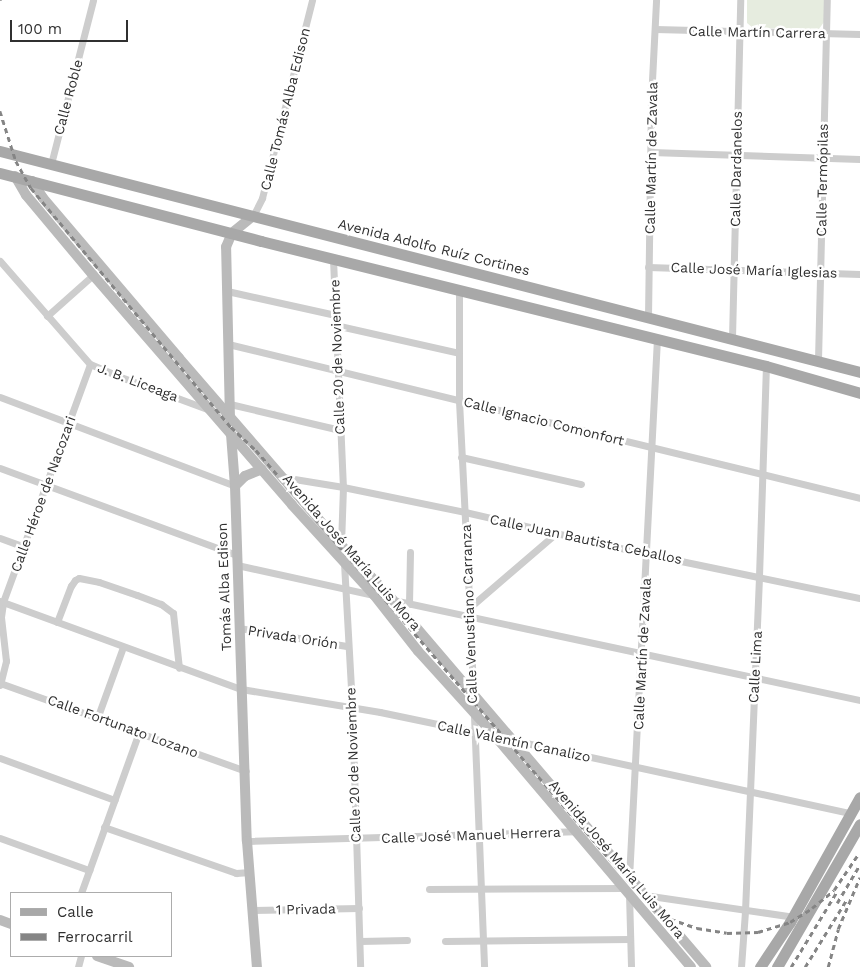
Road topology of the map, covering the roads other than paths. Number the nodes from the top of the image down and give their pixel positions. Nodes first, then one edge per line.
1 (93, 0) edge
2 (312, 0) edge
3 (656, 0) edge
4 (740, 0) edge
5 (827, 0) edge
6 (655, 29) junction
7 (740, 31) junction
8 (826, 33) junction
9 (860, 34) edge
10 (0, 151) edge
11 (652, 152) junction
12 (737, 154) junction
13 (822, 158) junction
14 (860, 159) edge
15 (50, 164) junction
16 (0, 173) edge
17 (15, 176) junction
18 (32, 181) junction
19 (253, 216) junction
20 (232, 233) junction
21 (333, 259) junction
22 (0, 261) edge
23 (648, 267) junction
24 (734, 270) junction
25 (820, 272) junction
26 (860, 274) edge
27 (93, 275) junction
28 (227, 290) junction
29 (459, 290) junction
30 (335, 315) junction
31 (46, 316) junction
32 (648, 317) junction
33 (335, 325) junction
34 (732, 338) junction
35 (657, 339) junction
36 (228, 344) junction
37 (459, 353) junction
38 (818, 360) junction
39 (90, 364) junction
40 (766, 366) junction
41 (338, 371) junction
42 (860, 371) edge
43 (860, 393) edge
44 (0, 398) edge
45 (459, 401) junction
46 (230, 404) junction
47 (208, 409) junction
48 (230, 418) junction
49 (69, 423) junction
50 (340, 430) junction
51 (231, 434) junction
52 (652, 448) junction
53 (462, 457) junction
54 (0, 468) edge
55 (262, 469) junction
56 (762, 475) junction
57 (281, 477) junction
58 (47, 483) junction
59 (581, 484) dead end
60 (235, 486) junction
61 (343, 487) junction
62 (860, 498) edge
63 (465, 512) junction
64 (555, 534) junction
65 (0, 538) edge
66 (341, 545) junction
67 (22, 546) junction
68 (410, 552) dead end
69 (647, 554) junction
70 (237, 560) junction
71 (344, 563) junction
72 (760, 576) junction
73 (345, 589) junction
74 (374, 595) junction
75 (860, 598) edge
76 (392, 600) junction
77 (2, 602) edge
78 (409, 604) junction
79 (470, 612) junction
80 (57, 622) junction
81 (239, 628) junction
82 (347, 646) junction
83 (123, 647) junction
84 (641, 654) junction
85 (179, 668) junction
86 (755, 677) junction
87 (0, 684) edge
88 (241, 689) junction
89 (473, 695) junction
90 (860, 700) edge
91 (352, 706) junction
92 (473, 712) junction
93 (98, 716) junction
94 (139, 732) junction
95 (474, 732) junction
96 (495, 736) junction
97 (512, 740) junction
98 (0, 758) edge
99 (636, 768) junction
100 (246, 771) junction
101 (750, 791) junction
102 (860, 796) edge
103 (115, 800) junction
104 (851, 813) junction
105 (860, 824) edge
106 (104, 827) junction
107 (575, 831) junction
108 (477, 834) junction
109 (0, 838) edge
110 (356, 838) junction
111 (247, 841) junction
112 (89, 870) junction
113 (250, 872) junction
114 (479, 887) junction
115 (627, 887) junction
116 (428, 889) dead end
117 (81, 892) edge
118 (644, 895) junction
119 (359, 908) junction
120 (252, 910) junction
121 (745, 911) junction
122 (808, 914) junction
123 (792, 917) junction
124 (630, 939) junction
125 (407, 940) dead end
126 (360, 941) junction
127 (445, 941) dead end
128 (482, 941) junction
129 (100, 957) edge
130 (129, 967) edge
131 (257, 967) edge
132 (360, 967) edge
133 (484, 967) edge
134 (631, 967) edge
135 (690, 967) edge
136 (706, 967) edge
137 (741, 967) edge
138 (760, 967) edge
139 (777, 967) edge

1 - 15 street, Calle Roble
2 - 19 street, Calle Tomás Alba Edison
3 - 6 street, Calle Martín de Zavala
4 - 7 street, Calle Dardanelos
5 - 8 street, Calle Termópilas
6 - 7 street, Calle Martín Carrera
6 - 11 street, Calle Martín de Zavala
7 - 8 street, Calle Martín Carrera
7 - 12 street, Calle Dardanelos
8 - 9 street, Calle Martín Carrera
8 - 13 street, Calle Termópilas
10 - 15 main road, Avenida Adolfo Ruíz Cortines
11 - 12 street
11 - 23 street, Calle Martín de Zavala
12 - 13 street
12 - 24 street, Calle Dardanelos
13 - 14 street
13 - 25 street, Calle Termópilas
15 - 19 main road, Avenida Adolfo Ruíz Cortines
16 - 17 main road
17 - 18 main road
17 - 27 street, Avenida José María Luis Mora
18 - 20 main road
18 - 48 street, Avenida José María Luis Mora
19 - 20 street
19 - 32 main road, Avenida Adolfo Ruíz Cortines
20 - 21 main road
20 - 28 street, Tomás Alba Edison
21 - 29 main road
21 - 30 street, Calle 20 de Noviembre
22 - 31 street, J. B. Liceaga
23 - 24 street, Calle José María Iglesias
23 - 32 street, Calle Martín de Zavala
24 - 25 street, Calle José María Iglesias
24 - 34 street, Calle Dardanelos
25 - 26 street, Calle José María Iglesias
25 - 38 street, Calle Termópilas
27 - 31 street
27 - 47 street, Avenida José María Luis Mora
28 - 30 street
28 - 36 street, Tomás Alba Edison
29 - 35 main road
29 - 37 street, Calle Venustiano Carranza
30 - 33 street, Calle 20 de Noviembre
31 - 39 street, J. B. Liceaga
32 - 34 main road, Avenida Adolfo Ruíz Cortines
33 - 37 street
33 - 41 street, Calle 20 de Noviembre
34 - 38 main road, Avenida Adolfo Ruíz Cortines
35 - 40 main road
35 - 52 street, Calle Martín de Zavala
36 - 41 street, Calle Ignacio Comonfort
36 - 46 street, Tomás Alba Edison
37 - 45 street, Calle Venustiano Carranza
38 - 42 main road, Avenida Adolfo Ruíz Cortines
39 - 47 street, J. B. Liceaga
39 - 49 street, Calle Héroe de Nacozari
40 - 43 main road
40 - 56 street, Calle Lima
41 - 45 street, Calle Ignacio Comonfort
41 - 50 street, Calle 20 de Noviembre
44 - 49 street
45 - 52 street, Calle Ignacio Comonfort
45 - 53 street, Calle Venustiano Carranza
46 - 48 street, Tomás Alba Edison
46 - 50 street
47 - 48 street, J. B. Liceaga
47 - 51 street, Avenida José María Luis Mora
48 - 51 street, Tomás Alba Edison
48 - 57 street, Avenida José María Luis Mora
49 - 58 street, Calle Héroe de Nacozari
49 - 60 street
50 - 61 street, Calle 20 de Noviembre
51 - 55 street, Avenida José María Luis Mora
51 - 60 street, Tomás Alba Edison
52 - 56 street, Calle Ignacio Comonfort
52 - 69 street, Calle Martín de Zavala
53 - 59 street
53 - 63 street, Calle Venustiano Carranza
54 - 58 street
55 - 60 street
55 - 71 street, Avenida José María Luis Mora
56 - 62 street, Calle Ignacio Comonfort
56 - 72 street, Calle Lima
57 - 61 street, Calle Juan Bautista Ceballos
57 - 66 street, Avenida José María Luis Mora
58 - 67 street, Calle Héroe de Nacozari
58 - 70 street
60 - 70 street, Tomás Alba Edison
61 - 63 street, Calle Juan Bautista Ceballos
61 - 66 street, Calle 20 de Noviembre
63 - 64 street, Calle Juan Bautista Ceballos
63 - 79 street, Calle Venustiano Carranza
64 - 69 street, Calle Juan Bautista Ceballos
64 - 79 street
65 - 67 street
66 - 76 street, Avenida José María Luis Mora
67 - 77 street, Calle Héroe de Nacozari
68 - 78 street
69 - 72 street, Calle Juan Bautista Ceballos
69 - 84 street, Calle Martín de Zavala
70 - 73 street
70 - 81 street, Tomás Alba Edison
71 - 73 street, Calle 20 de Noviembre
71 - 74 street, Avenida José María Luis Mora
72 - 75 street, Calle Juan Bautista Ceballos
72 - 86 street, Calle Lima
73 - 74 street
73 - 82 street, Calle 20 de Noviembre
74 - 92 street, Avenida José María Luis Mora
76 - 78 street
76 - 89 street, Avenida José María Luis Mora
77 - 80 street, Calle Valentín Canalizo
77 - 87 street, Calle Héroe de Nacozari
78 - 79 street
79 - 84 street
79 - 89 street, Calle Venustiano Carranza
80 - 83 street, Calle Valentín Canalizo
80 - 85 street
81 - 82 street, Privada Orión
81 - 88 street, Tomás Alba Edison
82 - 91 street, Calle 20 de Noviembre
83 - 85 street, Calle Valentín Canalizo
83 - 93 street
84 - 86 street
84 - 99 street, Calle Martín de Zavala
85 - 88 street, Calle Valentín Canalizo
86 - 90 street
86 - 101 street, Calle Lima
87 - 93 street, Calle Fortunato Lozano
88 - 91 street, Calle Valentín Canalizo
88 - 100 street, Tomás Alba Edison
89 - 92 street, Calle Venustiano Carranza
89 - 97 street, Avenida José María Luis Mora
91 - 95 street, Calle Valentín Canalizo
91 - 110 street, Calle 20 de Noviembre
92 - 95 street, Calle Venustiano Carranza
92 - 96 street, Avenida José María Luis Mora
93 - 94 street, Calle Fortunato Lozano
94 - 100 street, Calle Fortunato Lozano
94 - 103 street
95 - 96 street, Calle Valentín Canalizo
95 - 108 street, Calle Venustiano Carranza
96 - 97 street, Calle Valentín Canalizo
96 - 107 street, Avenida José María Luis Mora
97 - 99 street, Calle Valentín Canalizo
97 - 115 street, Avenida José María Luis Mora
98 - 103 street
99 - 101 street, Calle Valentín Canalizo
99 - 115 street, Calle Martín de Zavala
100 - 111 street, Tomás Alba Edison
101 - 104 street, Calle Valentín Canalizo
101 - 121 street, Calle Lima
102 - 104 main road
103 - 106 street
104 - 123 main road
105 - 122 main road
106 - 112 street
106 - 113 street
107 - 108 street, Calle José Manuel Herrera
107 - 115 street, Avenida José María Luis Mora
108 - 110 street, Calle José Manuel Herrera
108 - 114 street, Calle Venustiano Carranza
109 - 112 street
110 - 111 street, Calle José Manuel Herrera
110 - 119 street, Calle 20 de Noviembre
111 - 113 street, Tomás Alba Edison
112 - 117 street
113 - 120 street, Tomás Alba Edison
114 - 115 street
114 - 116 street
114 - 128 street, Calle Venustiano Carranza
115 - 118 street, Avenida José María Luis Mora
115 - 124 street, Calle Martín de Zavala
115 - 135 street, Avenida José María Luis Mora
118 - 121 street
118 - 136 street, Avenida José María Luis Mora
119 - 120 street, 1 Privada
119 - 126 street, Calle 20 de Noviembre
120 - 131 street, Tomás Alba Edison
121 - 123 street
121 - 137 street, Calle Lima
122 - 123 street
122 - 139 main road
123 - 138 main road
124 - 128 street
124 - 134 street, Calle Martín de Zavala
125 - 126 street
126 - 132 street, Calle 20 de Noviembre
127 - 128 street
128 - 133 street, Calle Venustiano Carranza
129 - 130 street

